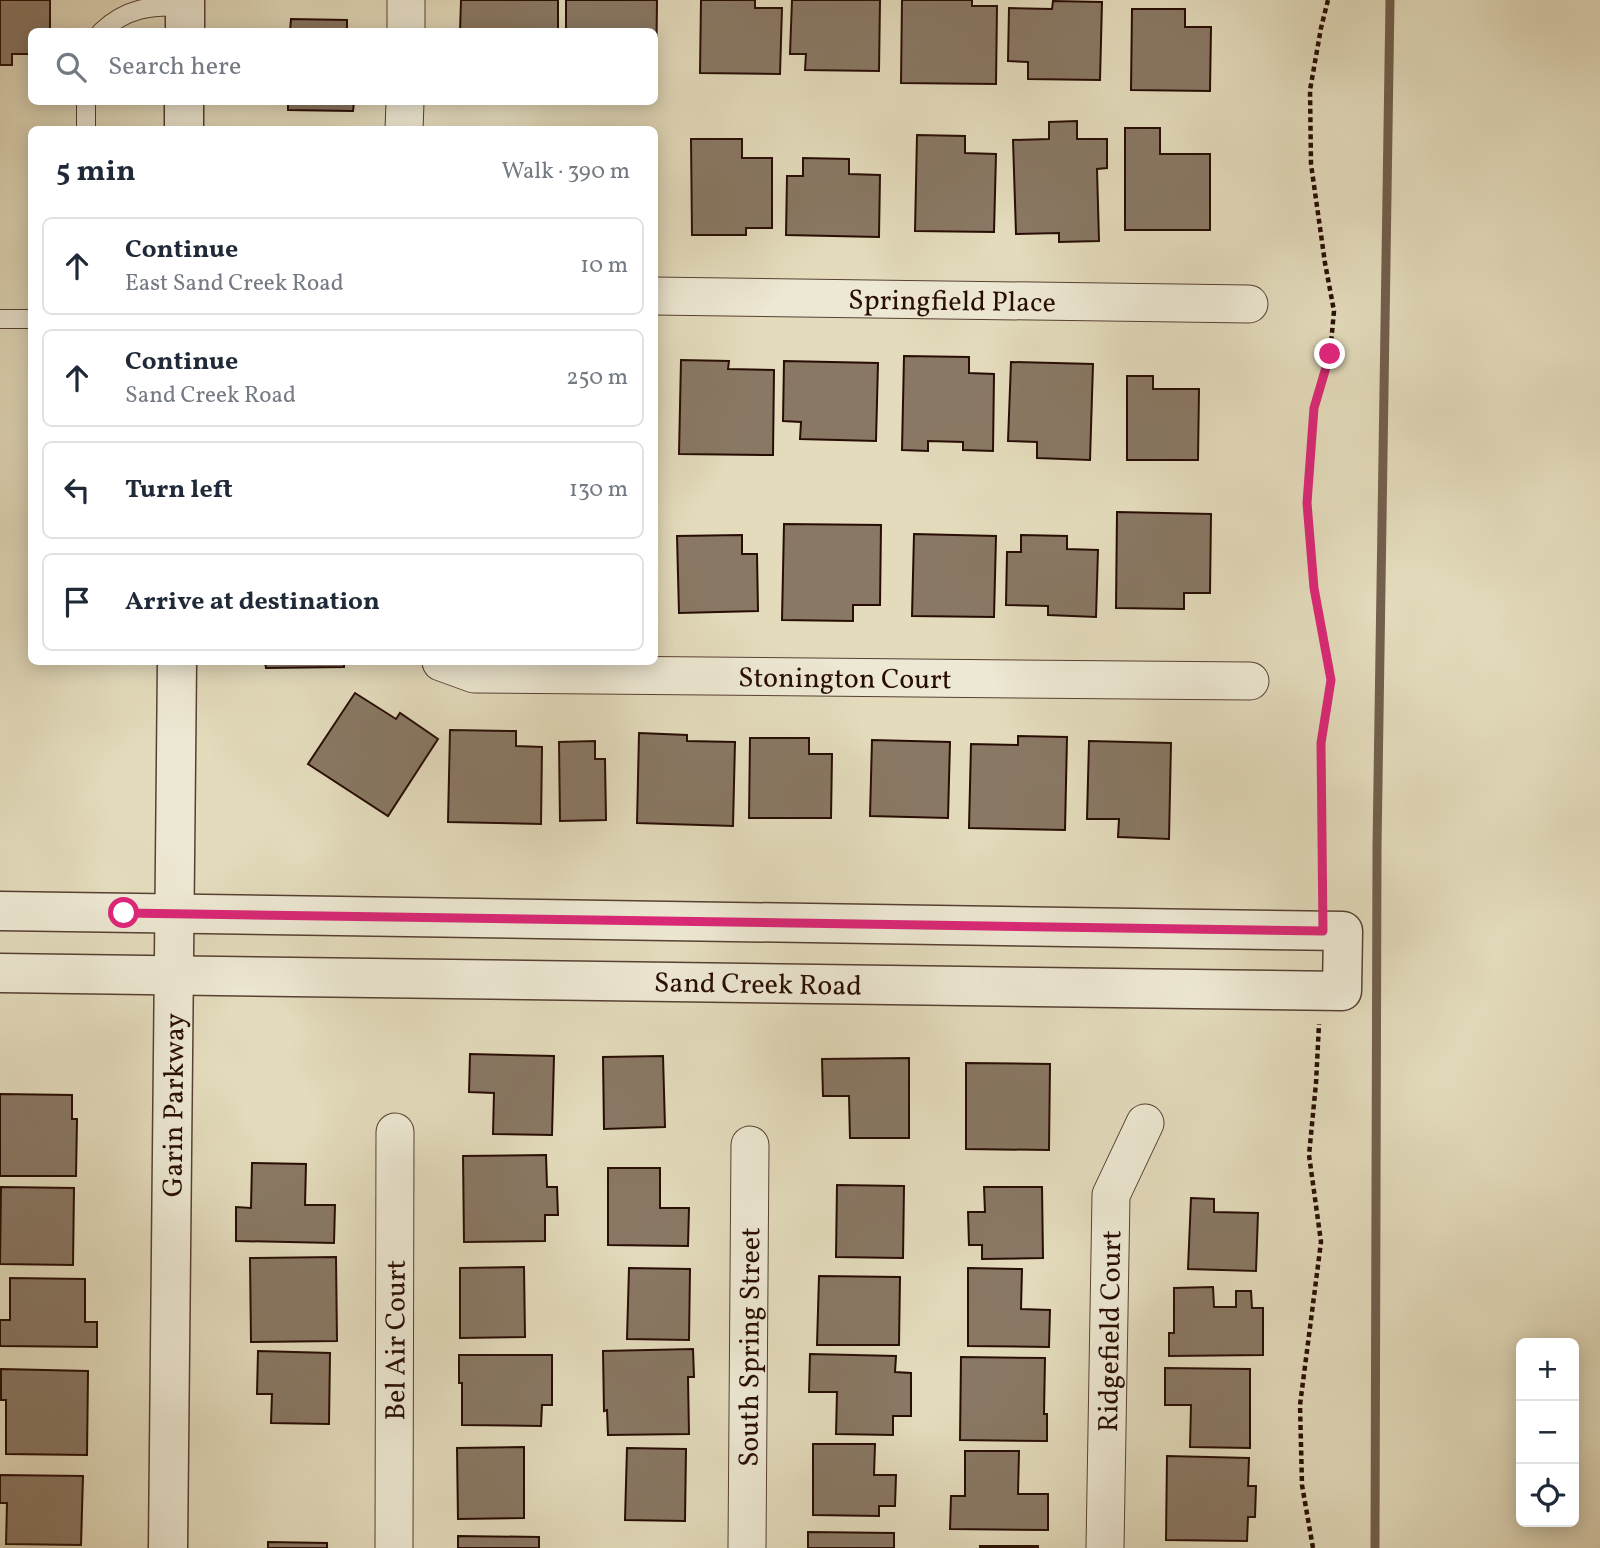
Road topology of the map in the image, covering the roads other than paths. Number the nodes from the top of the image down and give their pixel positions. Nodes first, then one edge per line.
1 (406, 0) edge
2 (185, 13) edge
3 (106, 28) edge
4 (406, 28) edge
5 (86, 105) edge
6 (184, 105) edge
7 (405, 105) edge
8 (86, 126) edge
9 (184, 126) edge
10 (404, 126) edge
11 (658, 296) edge
12 (1249, 304) dead end
13 (0, 318) edge
14 (28, 318) edge
15 (177, 665) edge
16 (449, 665) edge
17 (1250, 681) dead end
18 (0, 911) edge
19 (174, 913) junction
20 (0, 973) edge
21 (173, 975) junction
22 (1145, 1123) dead end
23 (395, 1132) dead end
24 (750, 1145) dead end
25 (168, 1548) edge
26 (394, 1548) edge
27 (747, 1548) edge
28 (1105, 1548) edge

1 - 4 street
2 - 3 lane
5 - 8 lane
6 - 9 street
7 - 10 street
11 - 12 street, Springfield Place
13 - 14 lane
15 - 19 street, Garin Parkway
16 - 17 street, Stonington Court
18 - 19 street
19 - 21 street, Garin Parkway
19 - 21 street, Sand Creek Road
20 - 21 street, Sand Creek Road
21 - 25 street, Garin Parkway
22 - 28 street, Ridgefield Court
23 - 26 street, Bel Air Court
24 - 27 street, South Spring Street

